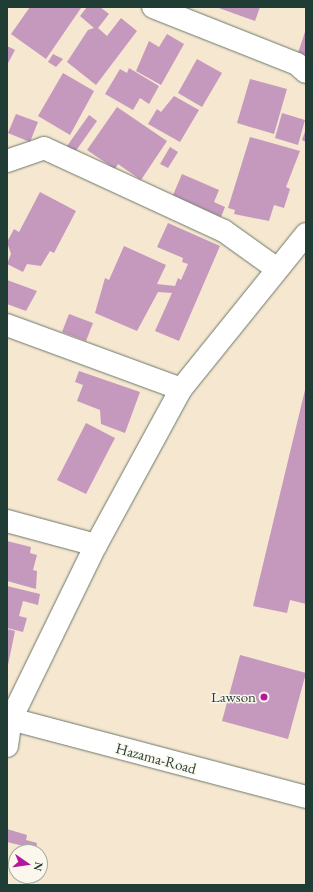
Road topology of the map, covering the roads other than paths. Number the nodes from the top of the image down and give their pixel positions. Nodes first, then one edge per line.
1 (153, 7) edge
2 (306, 72) edge
3 (7, 161) edge
4 (306, 234) edge
5 (278, 269) junction
6 (7, 325) edge
7 (181, 389) junction
8 (7, 521) edge
9 (96, 545) junction
10 (9, 718) edge
11 (7, 746) edge
12 (306, 797) edge

1 - 2 street
3 - 5 street
4 - 5 street
5 - 7 street
6 - 7 street
7 - 9 street
8 - 9 street
9 - 10 street
10 - 11 street
10 - 12 street, Hazama-Road

